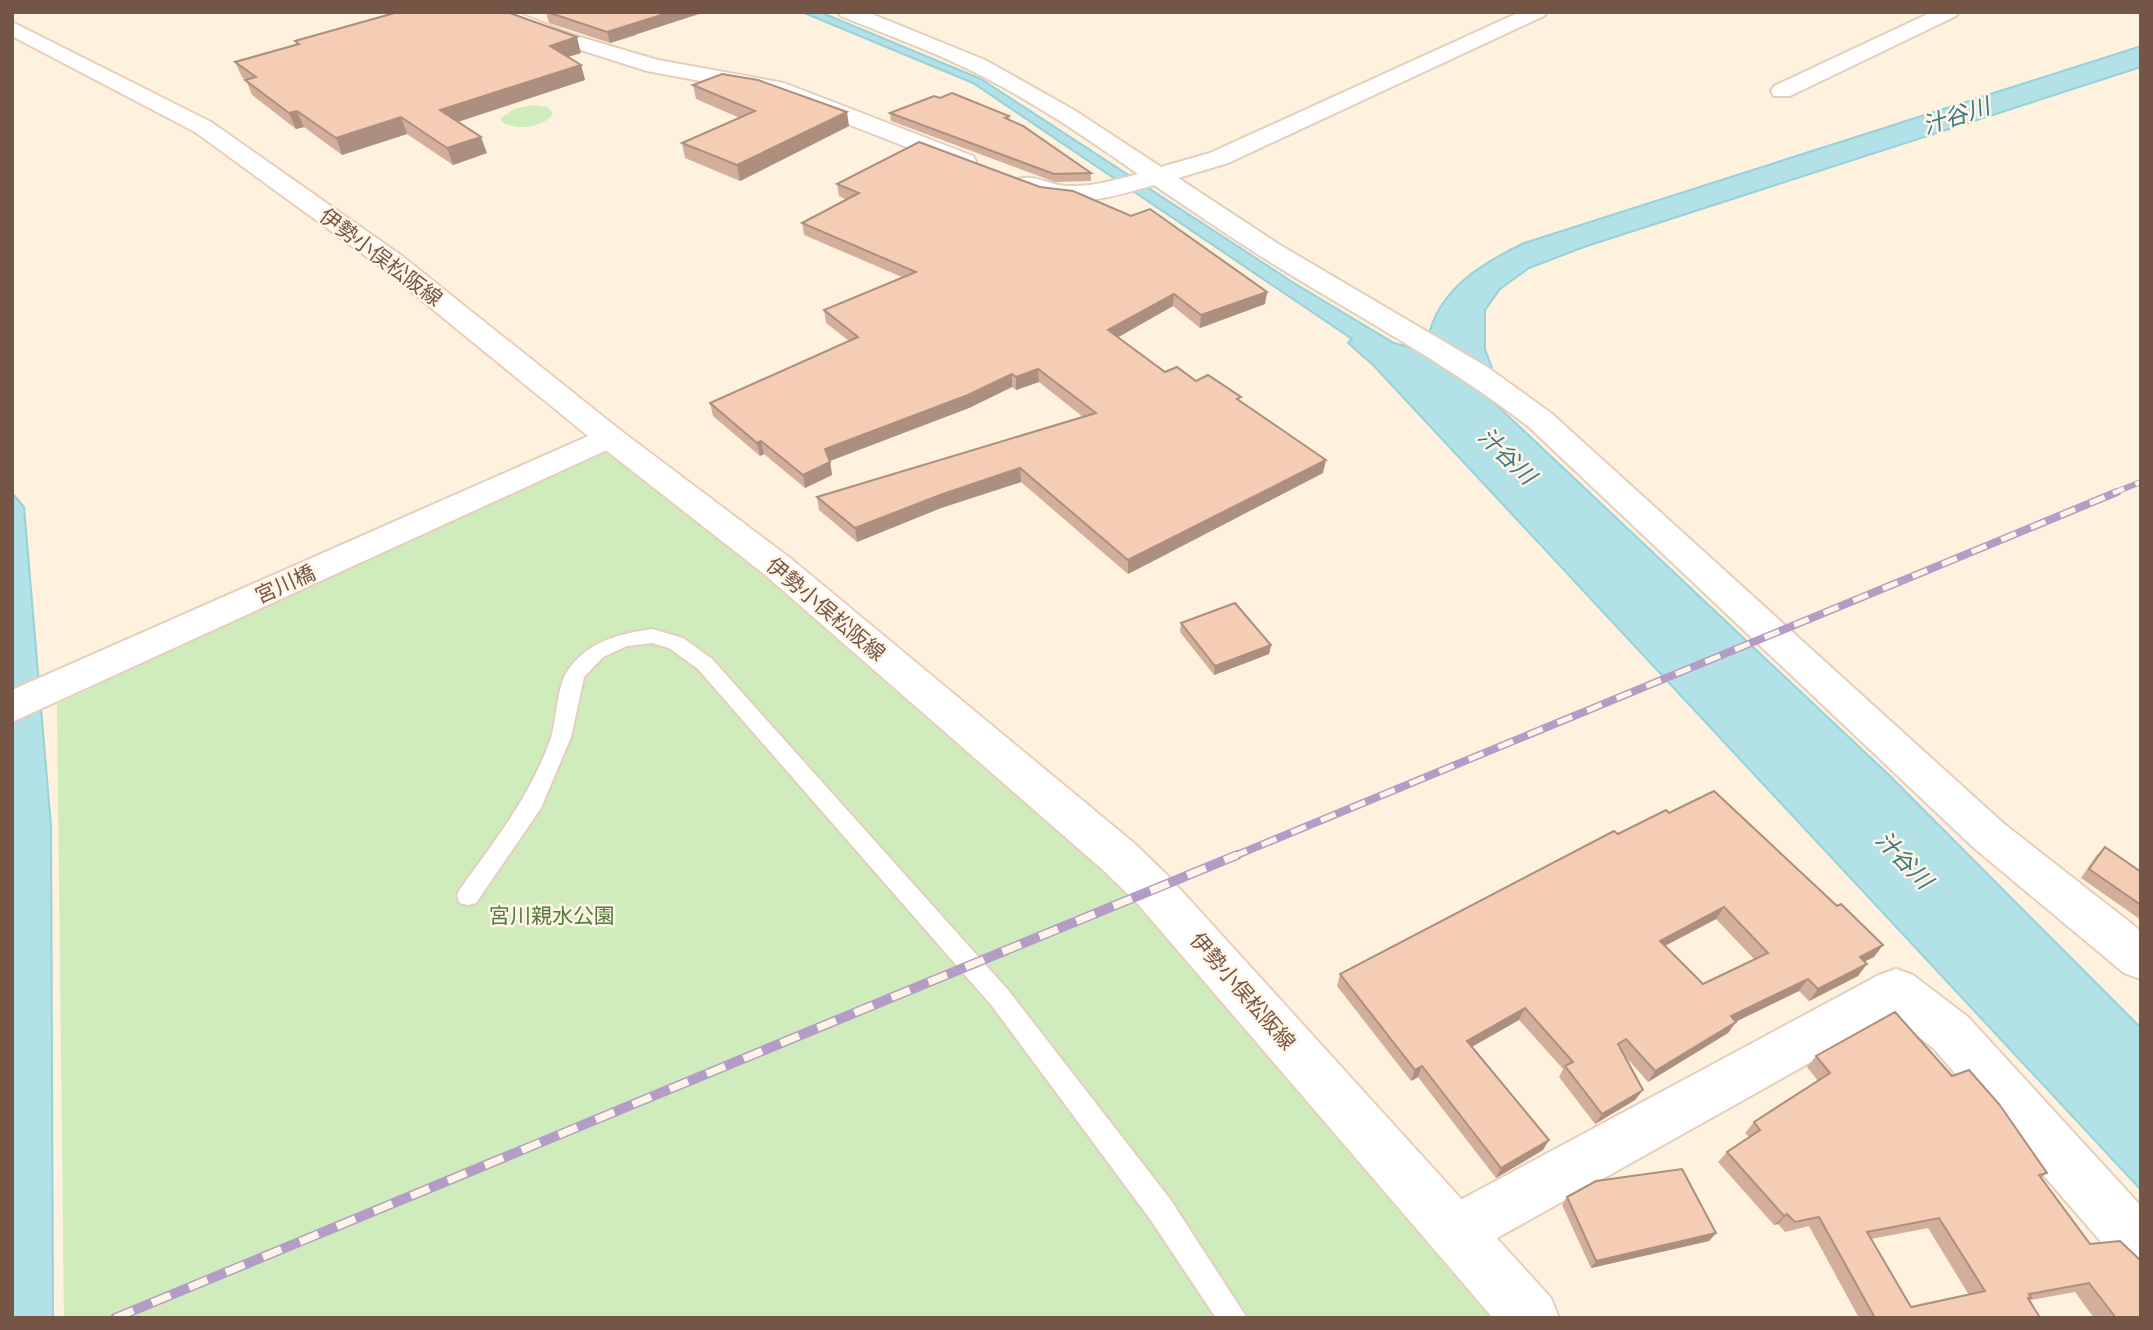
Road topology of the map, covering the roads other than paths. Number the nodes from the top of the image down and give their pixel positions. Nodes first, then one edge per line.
1 (496, 12) edge
2 (848, 12) edge
3 (1535, 12) edge
4 (1949, 12) edge
5 (12, 28) edge
6 (1782, 91) dead end
7 (989, 170) edge
8 (1155, 176) junction
9 (1013, 179) edge
10 (609, 437) junction
11 (12, 707) edge
12 (468, 896) dead end
13 (2141, 959) edge
14 (1455, 1232) junction
15 (2141, 1247) edge
16 (1233, 1318) edge
17 (1531, 1318) edge

1 - 7 street
2 - 8 street
3 - 8 street
4 - 6 street
5 - 10 street, 伊勢小俣松阪線
8 - 9 street
8 - 13 street
10 - 11 street, 宮川橋
10 - 14 street, 伊勢小俣松阪線
12 - 16 lane
14 - 15 street
14 - 17 street, 伊勢小俣松阪線

